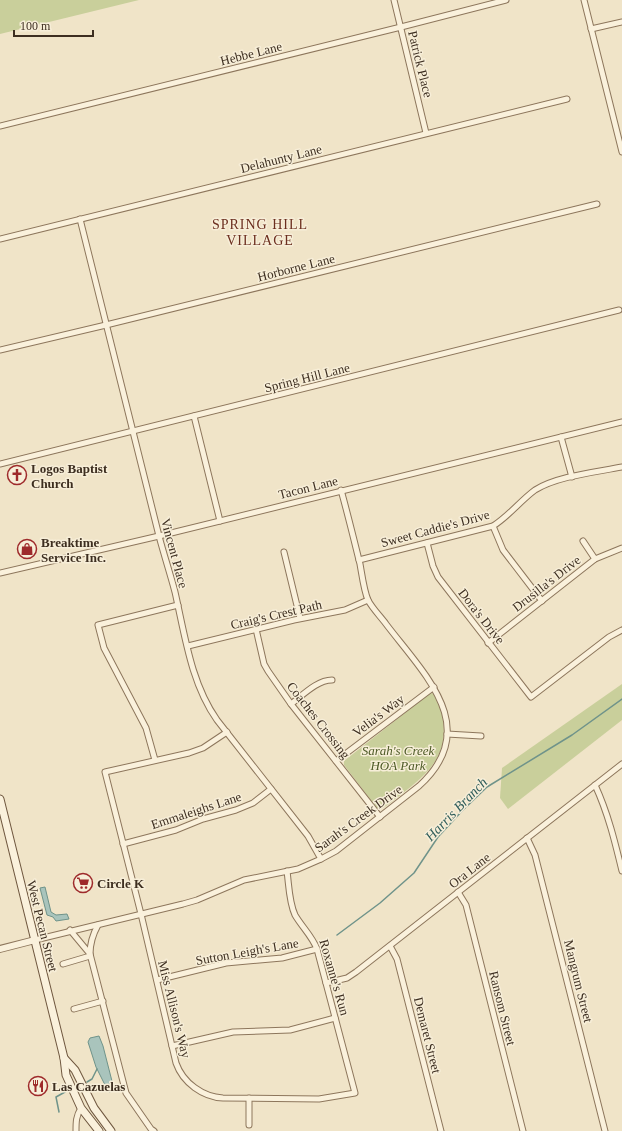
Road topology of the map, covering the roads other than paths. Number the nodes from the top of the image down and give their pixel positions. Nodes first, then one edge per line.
1 (394, 0) edge
2 (506, 0) edge
3 (584, 0) edge
4 (622, 22) edge
5 (401, 27) junction
6 (591, 29) junction
7 (567, 99) dead end
8 (0, 126) edge
9 (426, 134) junction
10 (622, 152) edge
11 (597, 204) dead end
12 (80, 219) junction
13 (0, 239) edge
14 (619, 310) dead end
15 (106, 325) junction
16 (0, 350) edge
17 (194, 416) junction
18 (622, 422) edge
19 (132, 430) junction
20 (561, 437) junction
21 (0, 464) edge
22 (622, 467) edge
23 (572, 477) junction
24 (341, 490) junction
25 (220, 521) junction
26 (493, 526) junction
27 (159, 536) junction
28 (584, 541) dead end
29 (427, 543) junction
30 (622, 548) edge
31 (284, 552) dead end
32 (359, 560) junction
33 (595, 560) junction
34 (0, 573) edge
35 (368, 600) junction
36 (542, 601) junction
37 (178, 605) junction
38 (300, 618) junction
39 (256, 629) junction
40 (622, 630) edge
41 (488, 642) junction
42 (188, 646) junction
43 (332, 680) dead end
44 (434, 686) junction
45 (291, 704) junction
46 (227, 732) junction
47 (447, 734) junction
48 (480, 736) dead end
49 (154, 760) junction
50 (336, 761) junction
51 (622, 764) edge
52 (595, 785) junction
53 (271, 789) junction
54 (0, 799) edge
55 (380, 817) junction
56 (527, 838) junction
57 (123, 844) junction
58 (321, 859) junction
59 (622, 871) edge
60 (287, 872) junction
61 (458, 892) junction
62 (141, 914) junction
63 (98, 925) junction
64 (70, 930) junction
65 (35, 940) junction
66 (390, 946) junction
67 (0, 949) edge
68 (317, 949) junction
69 (90, 955) junction
70 (63, 964) dead end
71 (157, 980) junction
72 (326, 983) junction
73 (103, 1001) junction
74 (74, 1008) dead end
75 (335, 1018) junction
76 (172, 1046) junction
77 (64, 1058) junction
78 (355, 1093) joint
79 (250, 1098) junction
80 (81, 1108) junction
81 (249, 1125) dead end
82 (76, 1131) edge
83 (99, 1131) edge
84 (111, 1131) edge
85 (154, 1131) edge
86 (441, 1131) edge
87 (523, 1131) edge
88 (605, 1131) edge

1 - 5 street, Patrick Place
2 - 5 street, Hebbe Lane
3 - 6 street
4 - 6 street
5 - 8 street, Hebbe Lane
5 - 9 street, Patrick Place
6 - 10 street
7 - 9 street, Delahunty Lane
9 - 12 street, Delahunty Lane
11 - 15 street, Horborne Lane
12 - 13 street, Delahunty Lane
12 - 15 street, Vincent Place
14 - 17 street, Spring Hill Lane
15 - 16 street, Horborne Lane
15 - 19 street, Vincent Place
17 - 19 street, Spring Hill Lane
17 - 25 street
18 - 20 street, Tacon Lane
19 - 21 street, Spring Hill Lane
19 - 27 street, Vincent Place
20 - 23 street
20 - 24 street, Tacon Lane
22 - 23 street, Sweet Caddie's Drive
23 - 26 street, Sweet Caddie's Drive
24 - 25 street, Tacon Lane
24 - 32 street, Sarah's Creek Drive
25 - 27 street, Tacon Lane
26 - 29 street, Sweet Caddie's Drive
26 - 36 street
27 - 34 street, Tacon Lane
27 - 37 street, Vincent Place
28 - 33 street
29 - 32 street, Sweet Caddie's Drive
29 - 41 street, Dora's Drive
30 - 33 street, Drusilla's Drive
31 - 38 street
32 - 35 street, Sarah's Creek Drive
33 - 36 street, Drusilla's Drive
35 - 38 street, Craig's Crest Path
35 - 44 street, Sarah's Creek Drive
36 - 41 street, Drusilla's Drive
37 - 42 street, Vincent Place
37 - 49 street
38 - 39 street, Craig's Crest Path
39 - 42 street, Craig's Crest Path
39 - 45 street, Coaches Crossing
40 - 41 street, Dora's Drive
42 - 46 street, Vincent Place
43 - 45 street
44 - 47 street, Sarah's Creek Drive
44 - 50 street, Velia's Way
45 - 50 street, Coaches Crossing
46 - 49 street
46 - 53 street, Vincent Place
47 - 48 street
47 - 55 street, Sarah's Creek Drive
49 - 57 street, Miss Allison's Way
50 - 55 street, Coaches Crossing
51 - 52 street, Ora Lane
52 - 56 street, Ora Lane
52 - 59 street
53 - 57 street, Emmaleighs Lane
53 - 58 street, Vincent Place
54 - 65 main road, West Pecan Street
55 - 58 street, Sarah's Creek Drive
56 - 61 street, Ora Lane
56 - 88 street, Mangrum Street
57 - 62 street, Miss Allison's Way
58 - 60 street, Sarah's Creek Drive
60 - 62 street, Sarah's Creek Drive
60 - 68 street, Roxanne's Run
61 - 66 street, Ora Lane
61 - 87 street, Ransom Street
62 - 63 street, Sarah's Creek Drive
62 - 71 street, Miss Allison's Way
63 - 64 street, Sarah's Creek Drive
63 - 69 street
64 - 65 street, Sarah's Creek Drive
64 - 69 street
65 - 67 street
65 - 77 main road, West Pecan Street
66 - 72 street, Ora Lane
66 - 86 street, Demaret Street
68 - 71 street, Sutton Leigh's Lane
68 - 72 street, Roxanne's Run
69 - 70 street
69 - 73 street
71 - 76 street, Miss Allison's Way
72 - 75 street, Roxanne's Run
73 - 74 street
73 - 85 street
75 - 76 street
75 - 78 street, Roxanne's Run
76 - 79 street, Miss Allison's Way
77 - 80 main road, West Pecan Street
77 - 84 main road, West Pecan Street
78 - 79 street, Miss Allison's Way
79 - 81 street
80 - 82 street
80 - 83 main road, West Pecan Street

